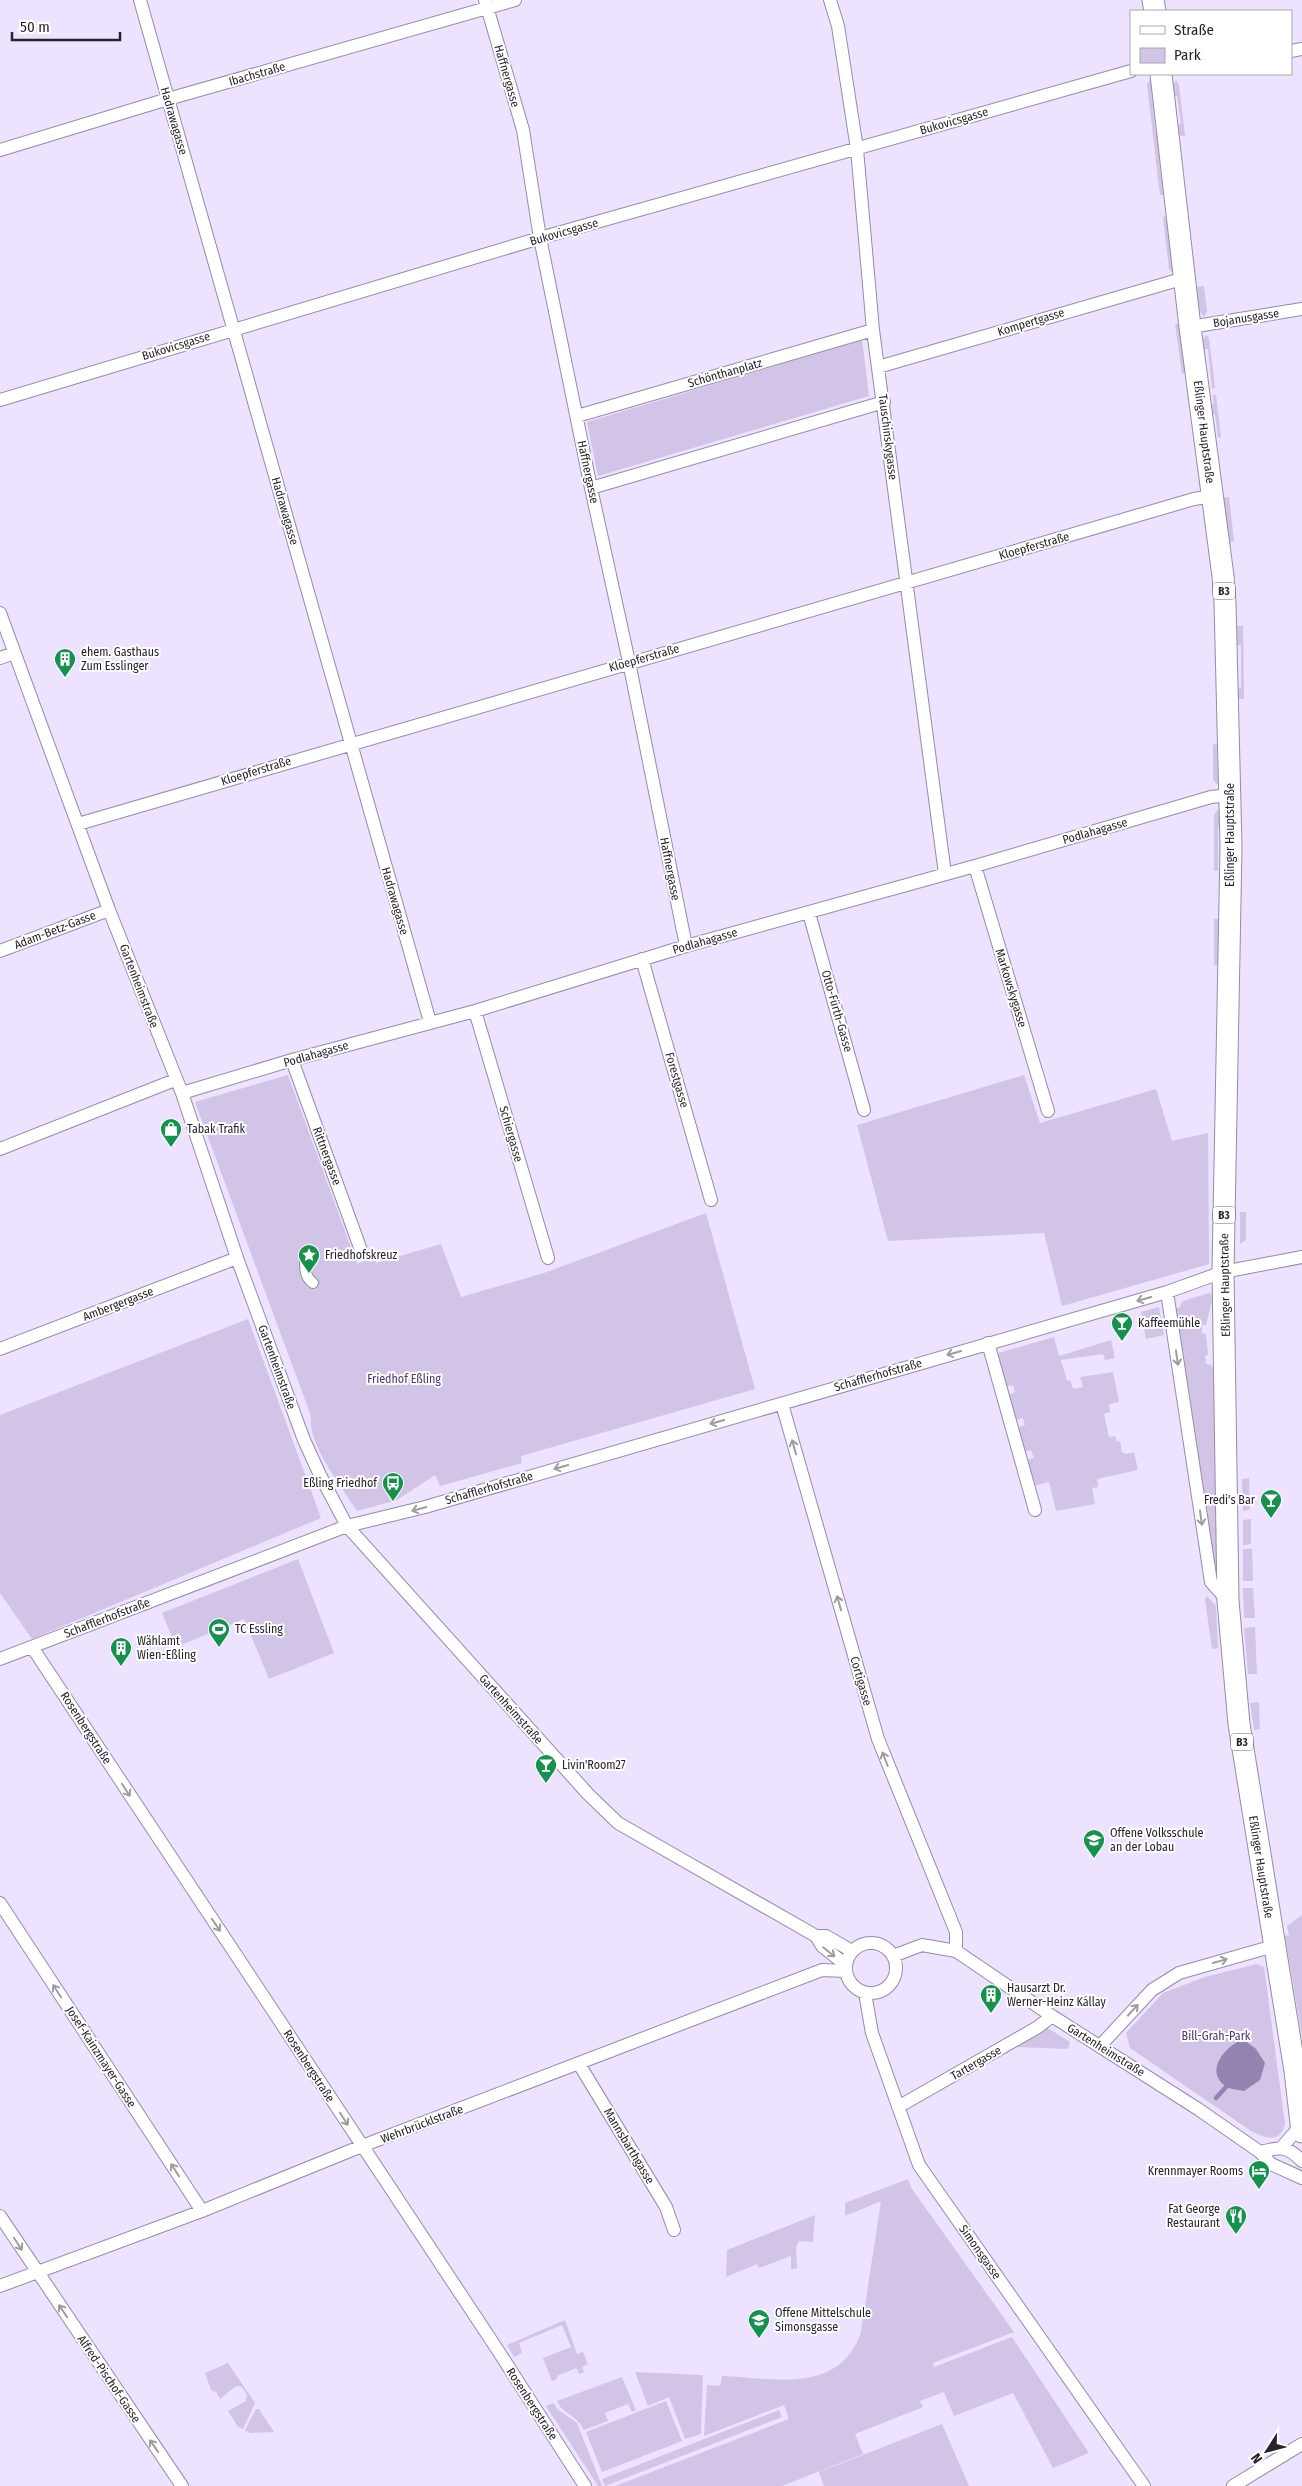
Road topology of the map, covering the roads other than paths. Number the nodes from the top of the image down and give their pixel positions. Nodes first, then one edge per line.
1 (140, 0) edge
2 (515, 0) edge
3 (830, 0) edge
4 (486, 4) edge
5 (1130, 71) edge
6 (1161, 75) edge
7 (168, 99) junction
8 (857, 149) junction
9 (0, 150) edge
10 (540, 238) junction
11 (1185, 278) junction
12 (1302, 309) edge
13 (1190, 327) junction
14 (234, 328) junction
15 (873, 330) junction
16 (878, 367) junction
17 (0, 400) edge
18 (884, 402) junction
19 (577, 416) junction
20 (591, 488) junction
21 (1212, 496) junction
22 (906, 584) junction
23 (0, 613) edge
24 (14, 653) junction
25 (0, 658) edge
26 (630, 662) junction
27 (350, 743) junction
28 (1230, 795) junction
29 (78, 824) junction
30 (975, 866) junction
31 (945, 874) junction
32 (109, 910) junction
33 (809, 912) junction
34 (686, 946) junction
35 (0, 951) edge
36 (642, 959) junction
37 (475, 1011) junction
38 (430, 1022) junction
39 (292, 1060) junction
40 (175, 1080) junction
41 (182, 1093) junction
42 (864, 1110) dead end
43 (1048, 1111) dead end
44 (0, 1149) edge
45 (711, 1200) dead end
46 (362, 1253) dead end
47 (236, 1258) junction
48 (548, 1258) dead end
49 (1302, 1258) edge
50 (305, 1260) dead end
51 (1223, 1272) junction
52 (313, 1283) dead end
53 (1168, 1292) junction
54 (988, 1343) junction
55 (0, 1349) edge
56 (782, 1404) junction
57 (1035, 1510) dead end
58 (347, 1526) junction
59 (1228, 1601) junction
60 (32, 1647) junction
61 (0, 1659) edge
62 (0, 1903) edge
63 (816, 1936) junction
64 (1274, 1946) junction
65 (852, 1951) junction
66 (956, 1952) junction
67 (893, 1956) junction
68 (846, 1968) junction
69 (865, 1993) junction
70 (1052, 2016) junction
71 (1100, 2046) junction
72 (579, 2064) junction
73 (898, 2107) junction
74 (1301, 2126) edge
75 (362, 2146) junction
76 (1282, 2147) junction
77 (1260, 2152) junction
78 (1302, 2161) edge
79 (1302, 2178) edge
80 (202, 2211) junction
81 (0, 2216) edge
82 (674, 2230) dead end
83 (37, 2272) junction
84 (0, 2286) edge
85 (1302, 2444) edge
86 (182, 2486) edge
87 (585, 2486) edge
88 (1144, 2486) edge
89 (1233, 2486) edge

1 - 7 street, Hadrawagasse
2 - 4 street, Ibachstraße
3 - 8 street, Tauschinskygasse
4 - 7 street, Ibachstraße
4 - 10 street, Haffnergasse
5 - 8 street, Bukovicsgasse
6 - 11 main road, Eßlinger Hauptstraße / B3
7 - 9 street, Ibachstraße
7 - 14 street, Hadrawagasse
8 - 10 street, Bukovicsgasse
8 - 15 street, Tauschinskygasse
10 - 14 street, Bukovicsgasse
10 - 19 street, Haffnergasse
11 - 13 main road, Eßlinger Hauptstraße / B3
11 - 16 street, Kompertgasse
12 - 13 street, Bojanusgasse
13 - 21 main road, Eßlinger Hauptstraße / B3
14 - 17 street, Bukovicsgasse
14 - 27 street, Hadrawagasse
15 - 16 street, Tauschinskygasse
15 - 19 street, Schönthanplatz
16 - 18 street, Tauschinskygasse
18 - 20 street
18 - 22 street, Tauschinskygasse
19 - 20 street, Haffnergasse
20 - 26 street, Haffnergasse
21 - 22 street, Kloepferstraße
21 - 28 main road, Eßlinger Hauptstraße / B3
22 - 26 street, Kloepferstraße
22 - 31 street, Tauschinskygasse
23 - 24 street, Gartenheimstraße
24 - 25 street
24 - 29 street, Gartenheimstraße
26 - 27 street, Kloepferstraße
26 - 34 street, Haffnergasse
27 - 29 street, Kloepferstraße
27 - 38 street, Hadrawagasse
28 - 30 street, Podlahagasse
28 - 51 main road, Eßlinger Hauptstraße / B3
29 - 32 street, Gartenheimstraße
30 - 31 street, Podlahagasse
30 - 43 street, Markowskygasse
31 - 33 street, Podlahagasse
32 - 35 street, Adam-Betz-Gasse
32 - 40 street, Gartenheimstraße
33 - 34 street, Podlahagasse
33 - 42 street, Otto-Fürth-Gasse
34 - 36 street, Podlahagasse
36 - 37 street, Podlahagasse
36 - 45 street, Forestgasse
37 - 38 street, Podlahagasse
37 - 48 street, Schiergasse
38 - 39 street, Podlahagasse
39 - 41 street, Podlahagasse
39 - 46 street, Rittnergasse
40 - 41 street, Gartenheimstraße
40 - 44 street
41 - 47 street, Gartenheimstraße
47 - 55 street, Ambergergasse
47 - 58 street, Gartenheimstraße
49 - 51 street, Schafflerhofstraße
50 - 52 street
51 - 53 street, Schafflerhofstraße
51 - 59 main road, Eßlinger Hauptstraße / B3
53 -> 54 street, Schafflerhofstraße
53 -> 59 street
54 -> 56 street, Schafflerhofstraße
54 - 57 street
56 -> 58 street, Schafflerhofstraße
66 -> 56 street, Cortigasse
58 - 60 street, Schafflerhofstraße
58 - 63 street, Gartenheimstraße
59 - 64 main road, Eßlinger Hauptstraße / B3
60 - 61 street, Schafflerhofstraße
60 -> 75 street, Rosenbergstraße
80 -> 62 street, Josef-Kainzmayer-Gasse
63 - 65 street, Gartenheimstraße
63 -> 68 street, Gartenheimstraße
71 -> 64 street
64 - 74 main road, Eßlinger Hauptstraße / B3
65 - 67 street
65 - 68 street
66 - 67 street, Gartenheimstraße
66 - 70 street, Gartenheimstraße
67 - 69 street
68 - 69 street, Gartenheimstraße
68 - 72 street, Wehrbrücklstraße
69 - 73 street, Simonsgasse
70 - 71 street, Gartenheimstraße
70 - 73 street, Tartergasse
71 - 77 street, Gartenheimstraße
72 - 75 street, Wehrbrücklstraße
72 - 82 street, Mannsbarthgasse
73 - 88 street, Simonsgasse
74 - 76 street
75 - 80 street, Wehrbrücklstraße
75 - 87 street, Rosenbergstraße
76 - 77 street
76 - 78 street
77 - 79 street, Gartenheimstraße
80 - 83 street, Wehrbrücklstraße
81 -> 83 street, Alfred-Pischof-Gasse
83 - 84 street, Wehrbrücklstraße
86 -> 83 street, Alfred-Pischof-Gasse
85 - 89 street

